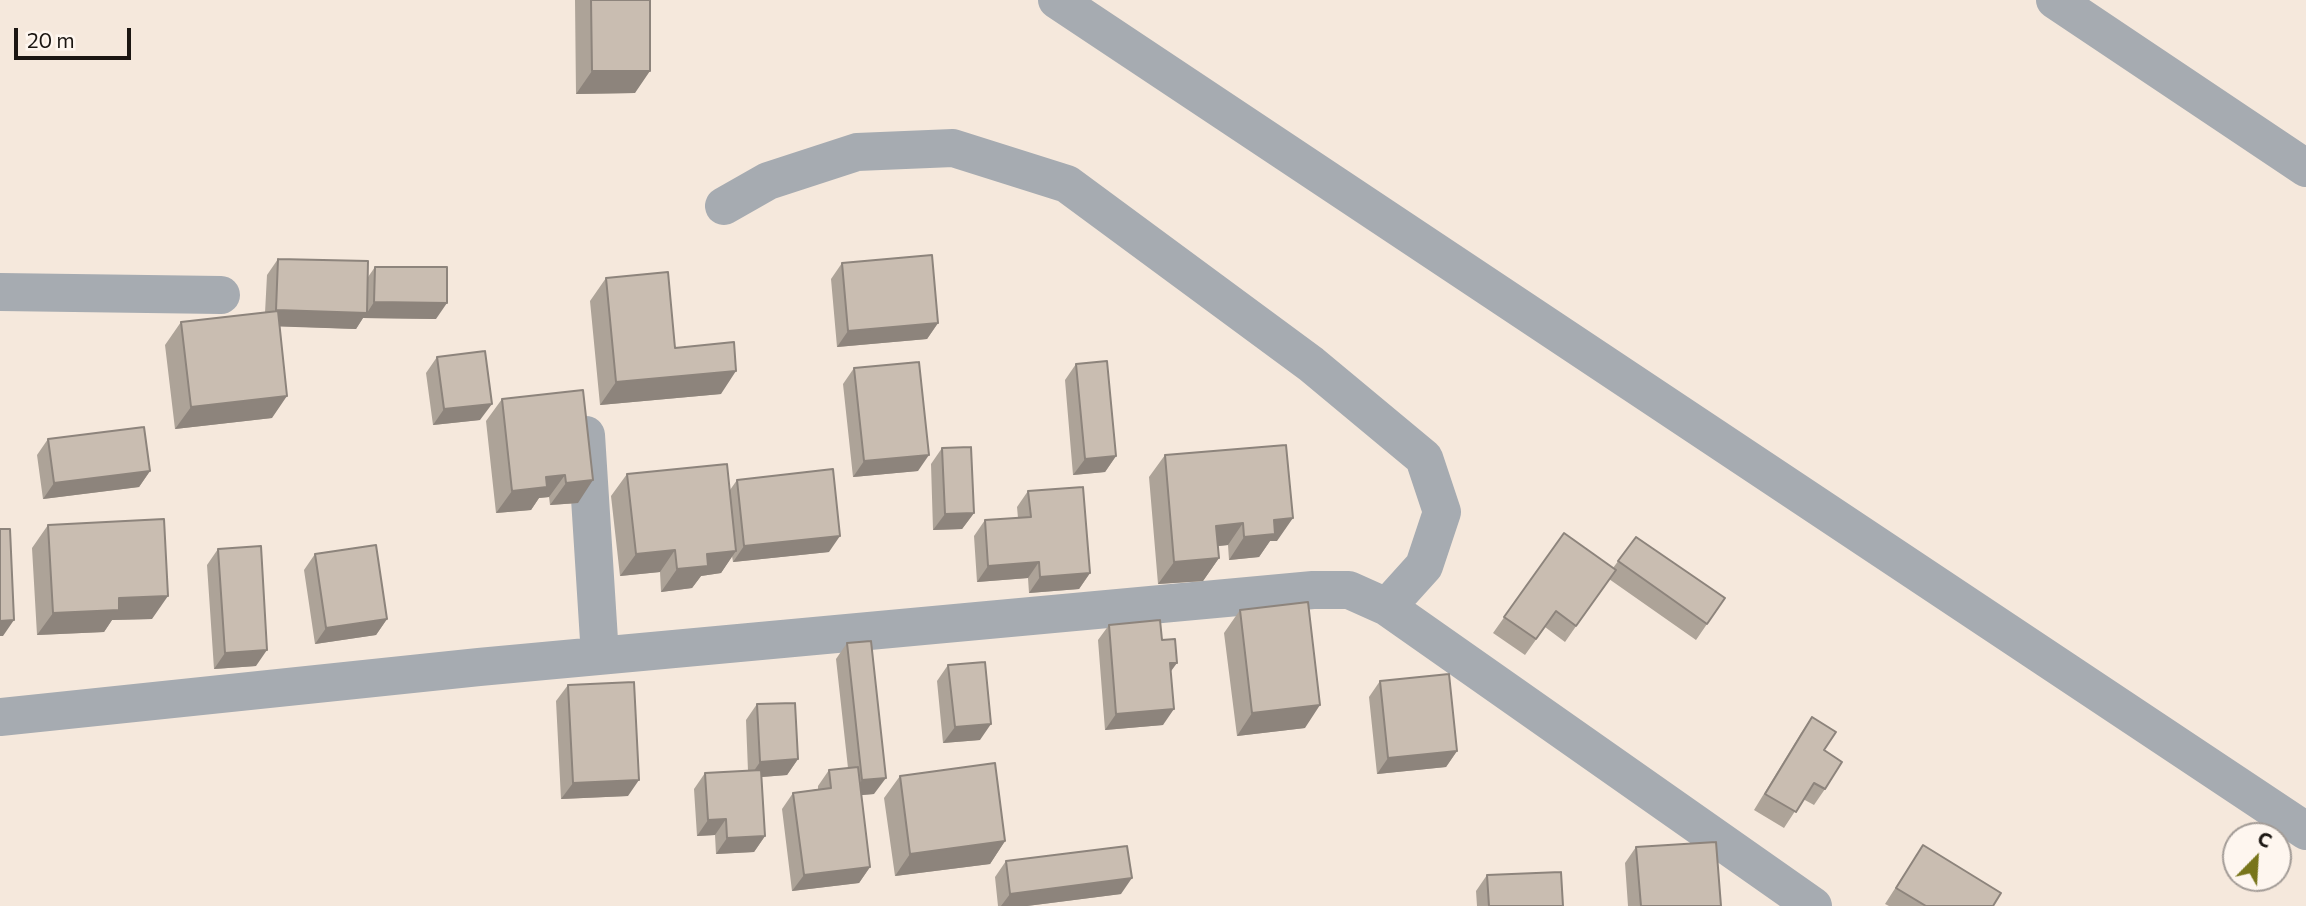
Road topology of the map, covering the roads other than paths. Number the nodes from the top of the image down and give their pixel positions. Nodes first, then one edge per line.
1 (1057, 0) edge
2 (2055, 0) edge
3 (2306, 168) edge
4 (724, 206) dead end
5 (0, 292) edge
6 (220, 295) dead end
7 (584, 402) edge
8 (1387, 607) junction
9 (600, 656) junction
10 (0, 717) edge
11 (2306, 831) edge
12 (1812, 906) edge

1 - 11 street
2 - 3 street
4 - 8 street
5 - 6 street
7 - 9 street
8 - 9 street
8 - 12 street
9 - 10 street

